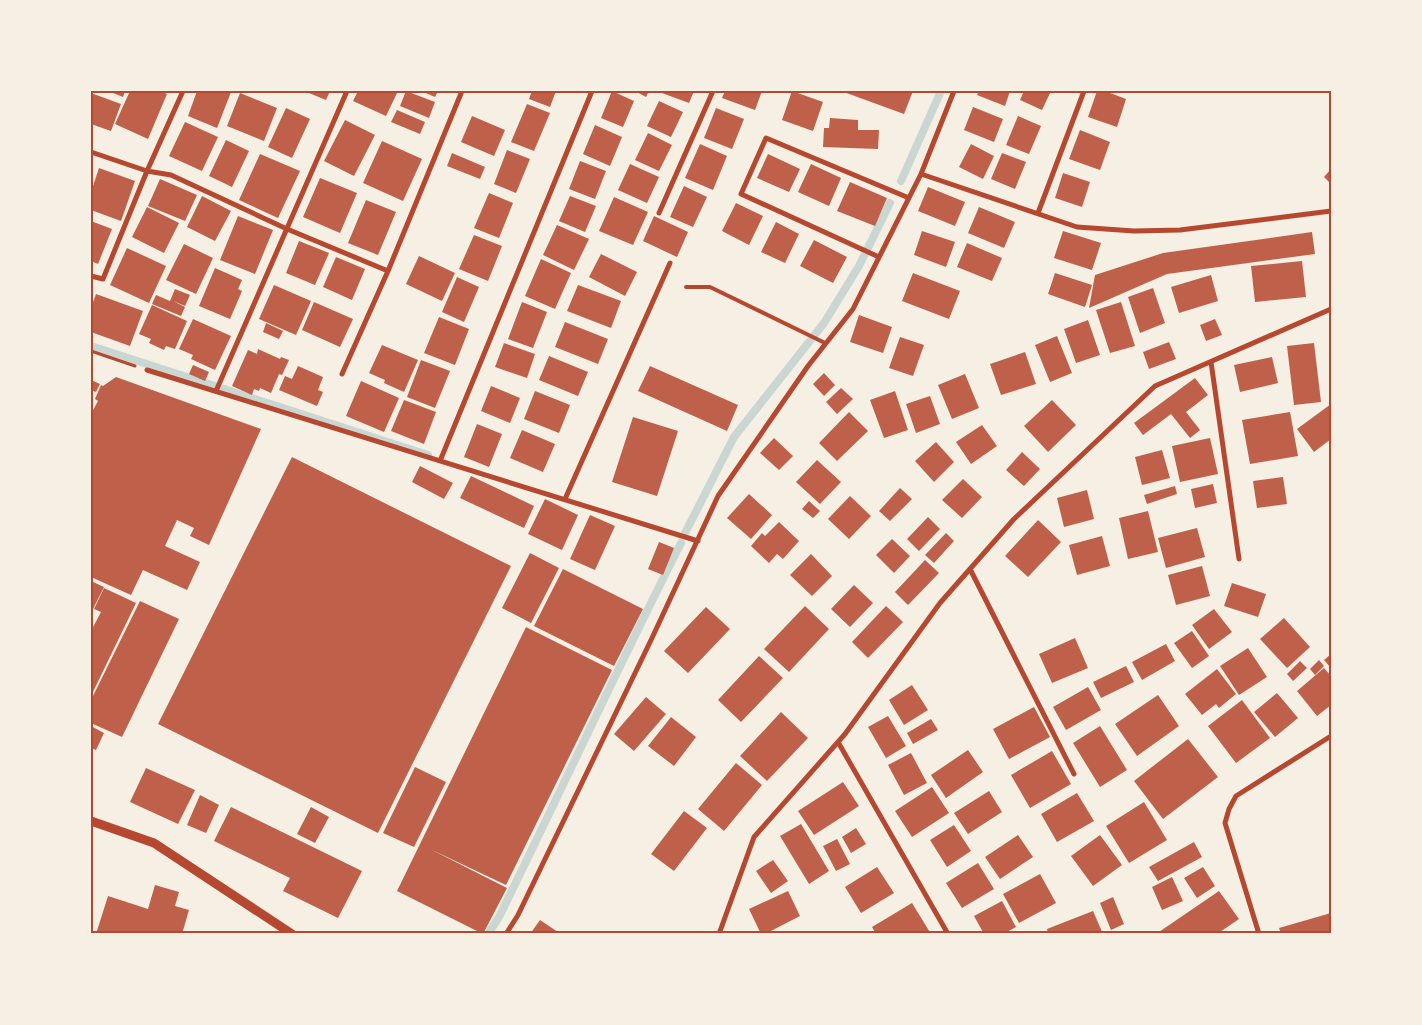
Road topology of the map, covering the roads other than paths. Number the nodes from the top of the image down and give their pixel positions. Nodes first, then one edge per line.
1 (183, 91) edge
2 (348, 91) edge
3 (462, 91) edge
4 (592, 91) edge
5 (713, 91) edge
6 (954, 91) edge
7 (1084, 91) edge
8 (91, 152) edge
9 (147, 171) junction
10 (921, 174) junction
11 (910, 198) junction
12 (1331, 211) edge
13 (659, 213) dead end
14 (1038, 213) junction
15 (287, 229) junction
16 (879, 258) junction
17 (670, 263) dead end
18 (388, 271) junction
19 (91, 276) edge
20 (686, 287) dead end
21 (1331, 309) edge
22 (825, 343) junction
23 (1211, 362) junction
24 (147, 370) road end
25 (342, 374) dead end
26 (218, 388) junction
27 (440, 461) junction
28 (565, 499) junction
29 (698, 541) junction
30 (1239, 559) dead end
31 (970, 569) junction
32 (1331, 736) edge
33 (838, 742) junction
34 (1074, 774) dead end
35 (91, 821) edge
36 (292, 934) edge
37 (506, 934) edge
38 (719, 934) edge
39 (948, 934) edge
40 (1259, 934) edge

1 - 9 street
2 - 15 street
3 - 18 street
4 - 27 street
5 - 13 street
6 - 10 street
7 - 14 street
8 - 9 street
9 - 15 street
9 - 19 street
10 - 11 street
10 - 14 street
11 - 16 street
11 - 16 street
12 - 14 street
15 - 18 street
15 - 26 street
16 - 22 street
17 - 28 street
18 - 25 street
20 - 22 lane
21 - 23 street
22 - 29 street
23 - 30 street
23 - 31 street
24 - 26 street
26 - 27 street
27 - 28 street
28 - 29 street
29 - 37 street
31 - 33 street
31 - 34 street
32 - 40 street
33 - 38 street
33 - 39 street
35 - 36 street

